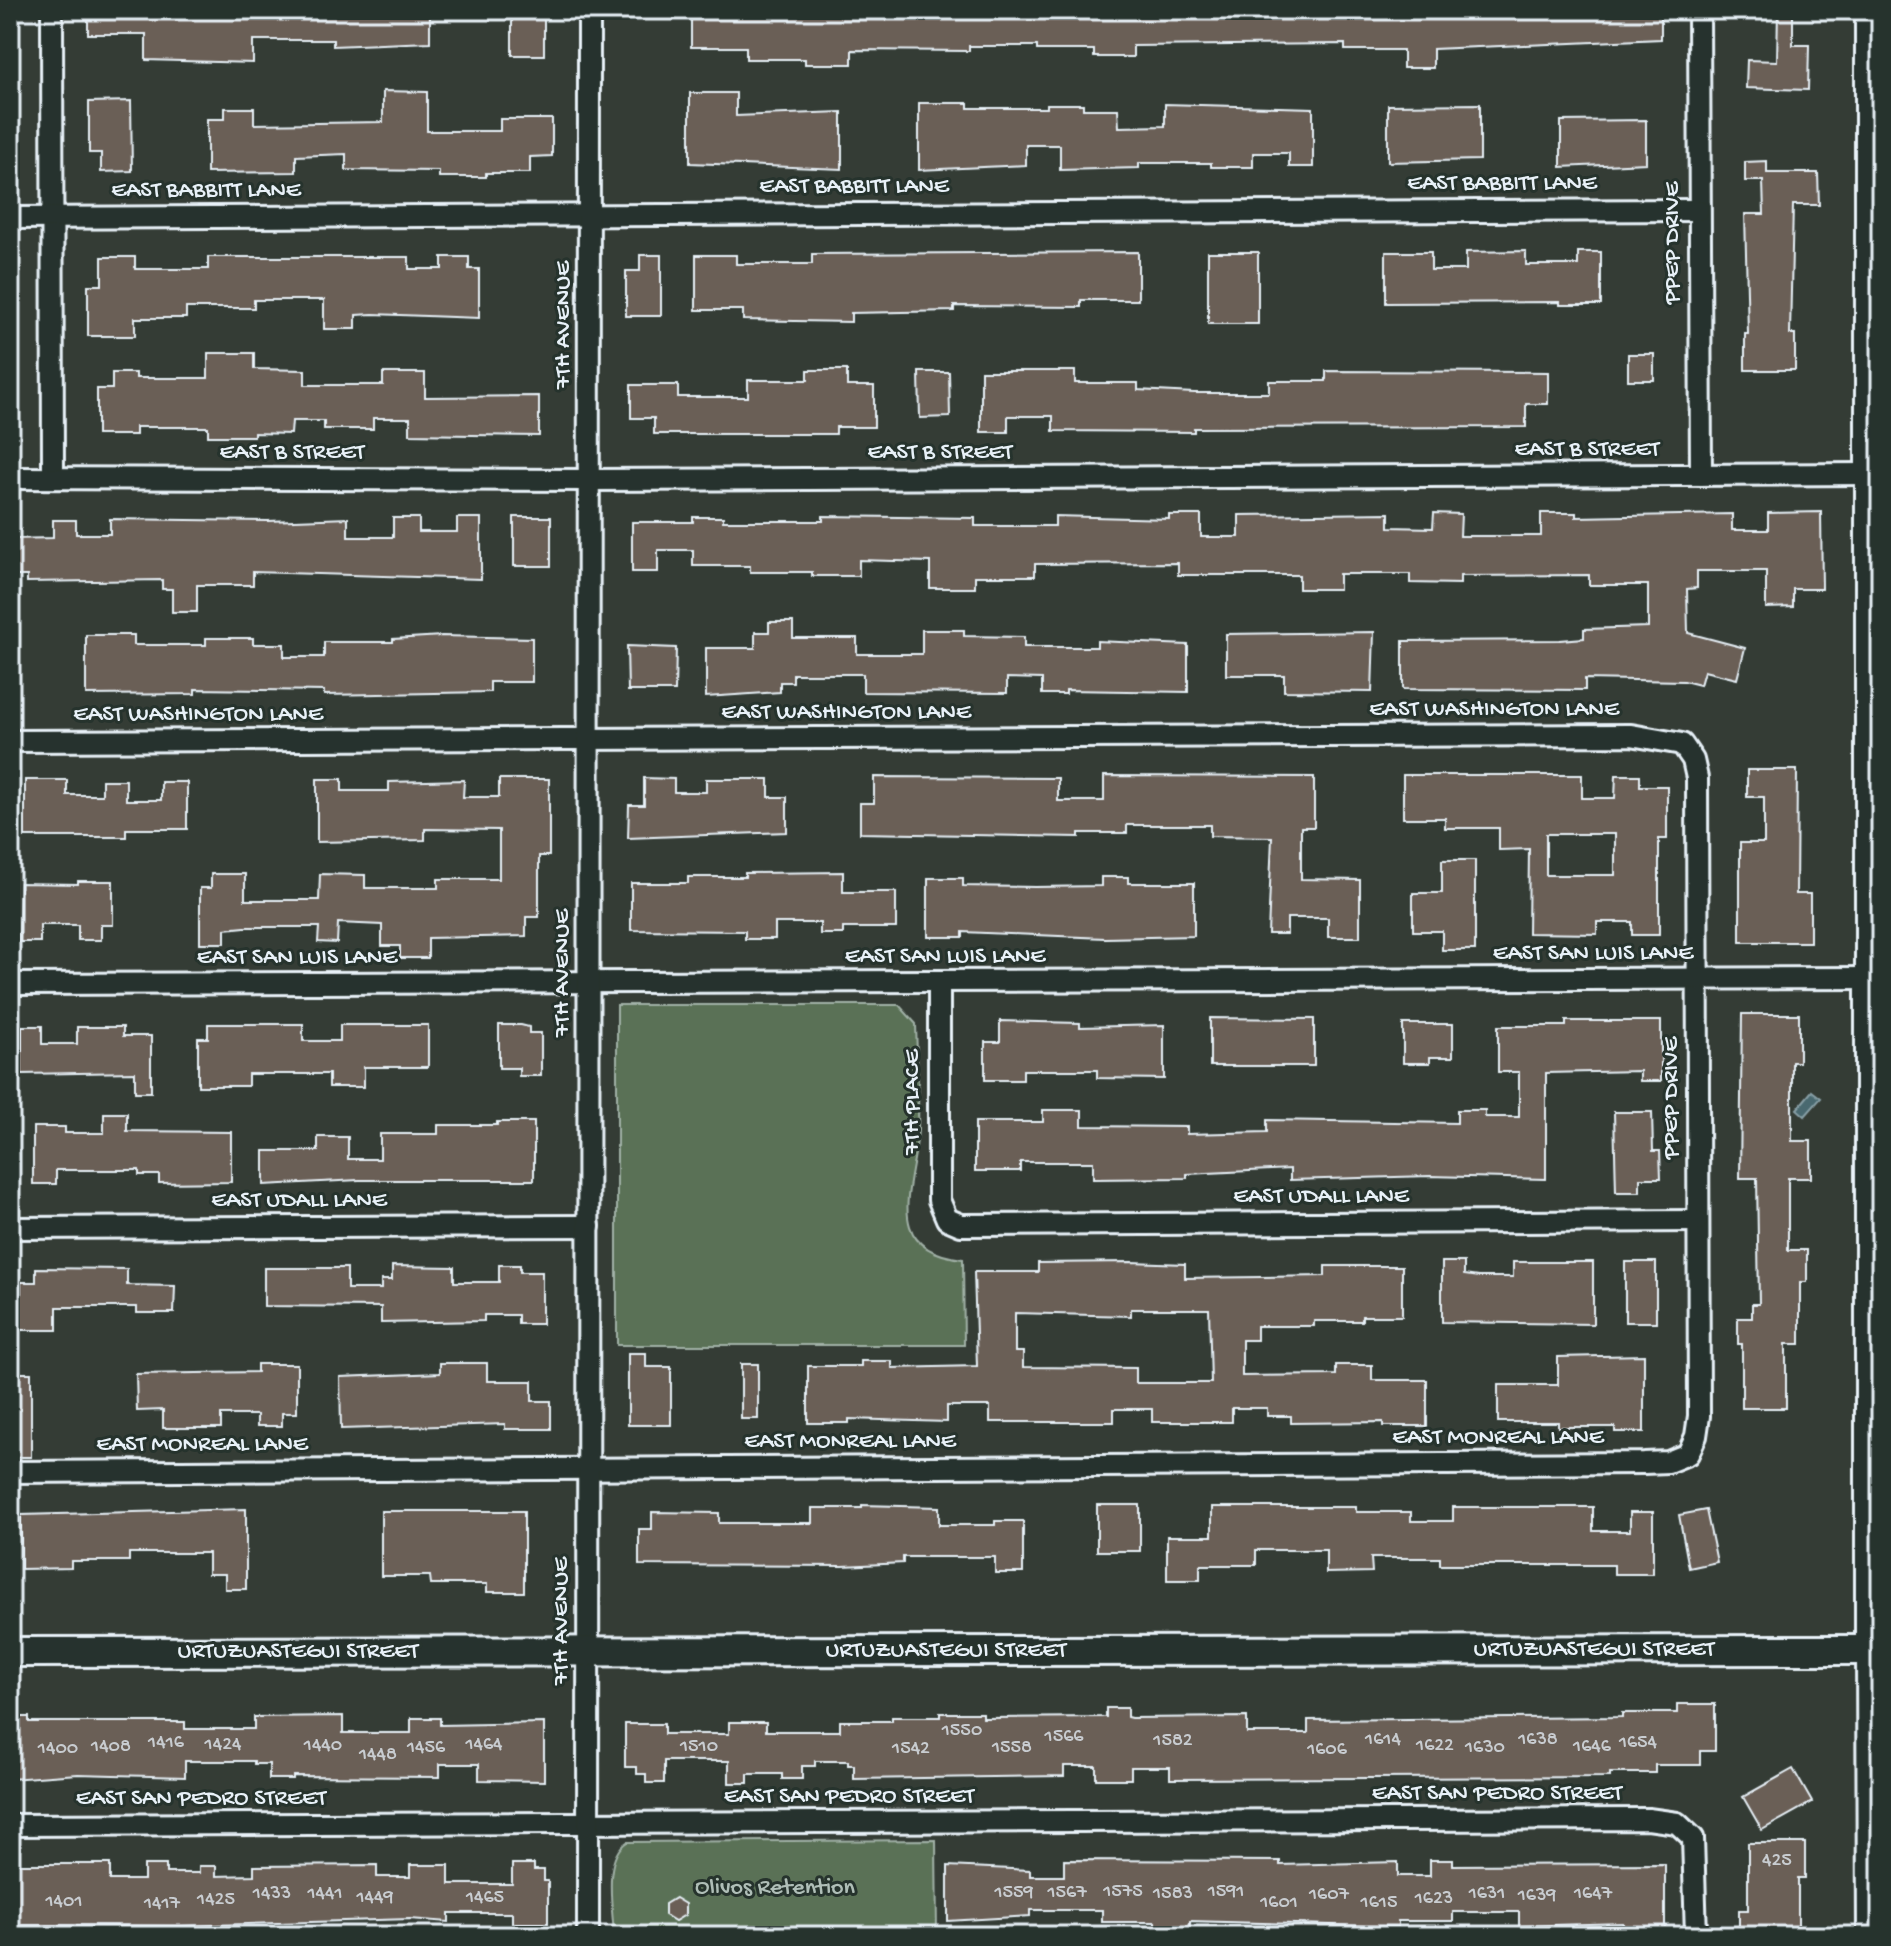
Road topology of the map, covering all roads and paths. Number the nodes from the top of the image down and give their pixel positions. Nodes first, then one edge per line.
1 (52, 10) edge
2 (589, 10) edge
3 (1699, 10) edge
4 (1870, 10) edge
5 (1698, 210) junction
6 (590, 214) junction
7 (10, 218) edge
8 (53, 218) junction
9 (1869, 474) junction
10 (1701, 475) junction
11 (53, 477) junction
12 (10, 478) edge
13 (590, 480) junction
14 (590, 740) junction
15 (10, 741) edge
16 (1682, 744) joint
17 (1875, 978) edge
18 (1698, 979) junction
19 (589, 983) junction
20 (939, 983) junction
21 (10, 984) edge
22 (947, 1219) joint
23 (1697, 1221) junction
24 (589, 1226) junction
25 (10, 1228) edge
26 (1688, 1454) joint
27 (589, 1469) junction
28 (10, 1472) edge
29 (1875, 1650) edge
30 (588, 1651) junction
31 (10, 1652) edge
32 (588, 1824) junction
33 (10, 1825) edge
34 (588, 1936) edge
35 (1696, 1936) edge
36 (1871, 1936) edge

1 - 8 street
2 - 6 street, 7TH AVENUE
3 - 5 street, PPEP DRIVE
4 - 9 main road
5 - 6 street, EAST BABBITT LANE
5 - 10 street, PPEP DRIVE
6 - 8 street, EAST BABBITT LANE
6 - 13 street, 7TH AVENUE
7 - 8 street, EAST BABBITT LANE
8 - 11 street
9 - 10 street, EAST B STREET
9 - 17 main road
10 - 13 street, EAST B STREET
11 - 12 street, EAST B STREET
11 - 13 street, EAST B STREET
13 - 14 street, 7TH AVENUE
14 - 15 street, EAST WASHINGTON LANE
14 - 16 street, EAST WASHINGTON LANE
14 - 19 street, 7TH AVENUE
16 - 18 street, PPEP DRIVE
17 - 18 street, EAST SAN LUIS LANE
17 - 29 main road
18 - 20 street, EAST SAN LUIS LANE
18 - 23 street, PPEP DRIVE
19 - 20 street, EAST SAN LUIS LANE
19 - 21 street, EAST SAN LUIS LANE
19 - 24 street, 7TH AVENUE
20 - 22 street, 7TH PLACE
22 - 23 street, EAST UDALL LANE
23 - 26 street, PPEP DRIVE
24 - 25 street, EAST UDALL LANE
24 - 27 street, 7TH AVENUE
26 - 27 street, EAST MONREAL LANE
27 - 28 street, EAST MONREAL LANE
27 - 30 street, 7TH AVENUE
29 - 30 main road, URTUZUASTEGUI STREET
29 - 36 street
30 - 31 main road, URTUZUASTEGUI STREET
30 - 32 street, 7TH AVENUE
32 - 33 street, EAST SAN PEDRO STREET
32 - 34 street, 7TH AVENUE
32 - 35 street, EAST SAN PEDRO STREET

